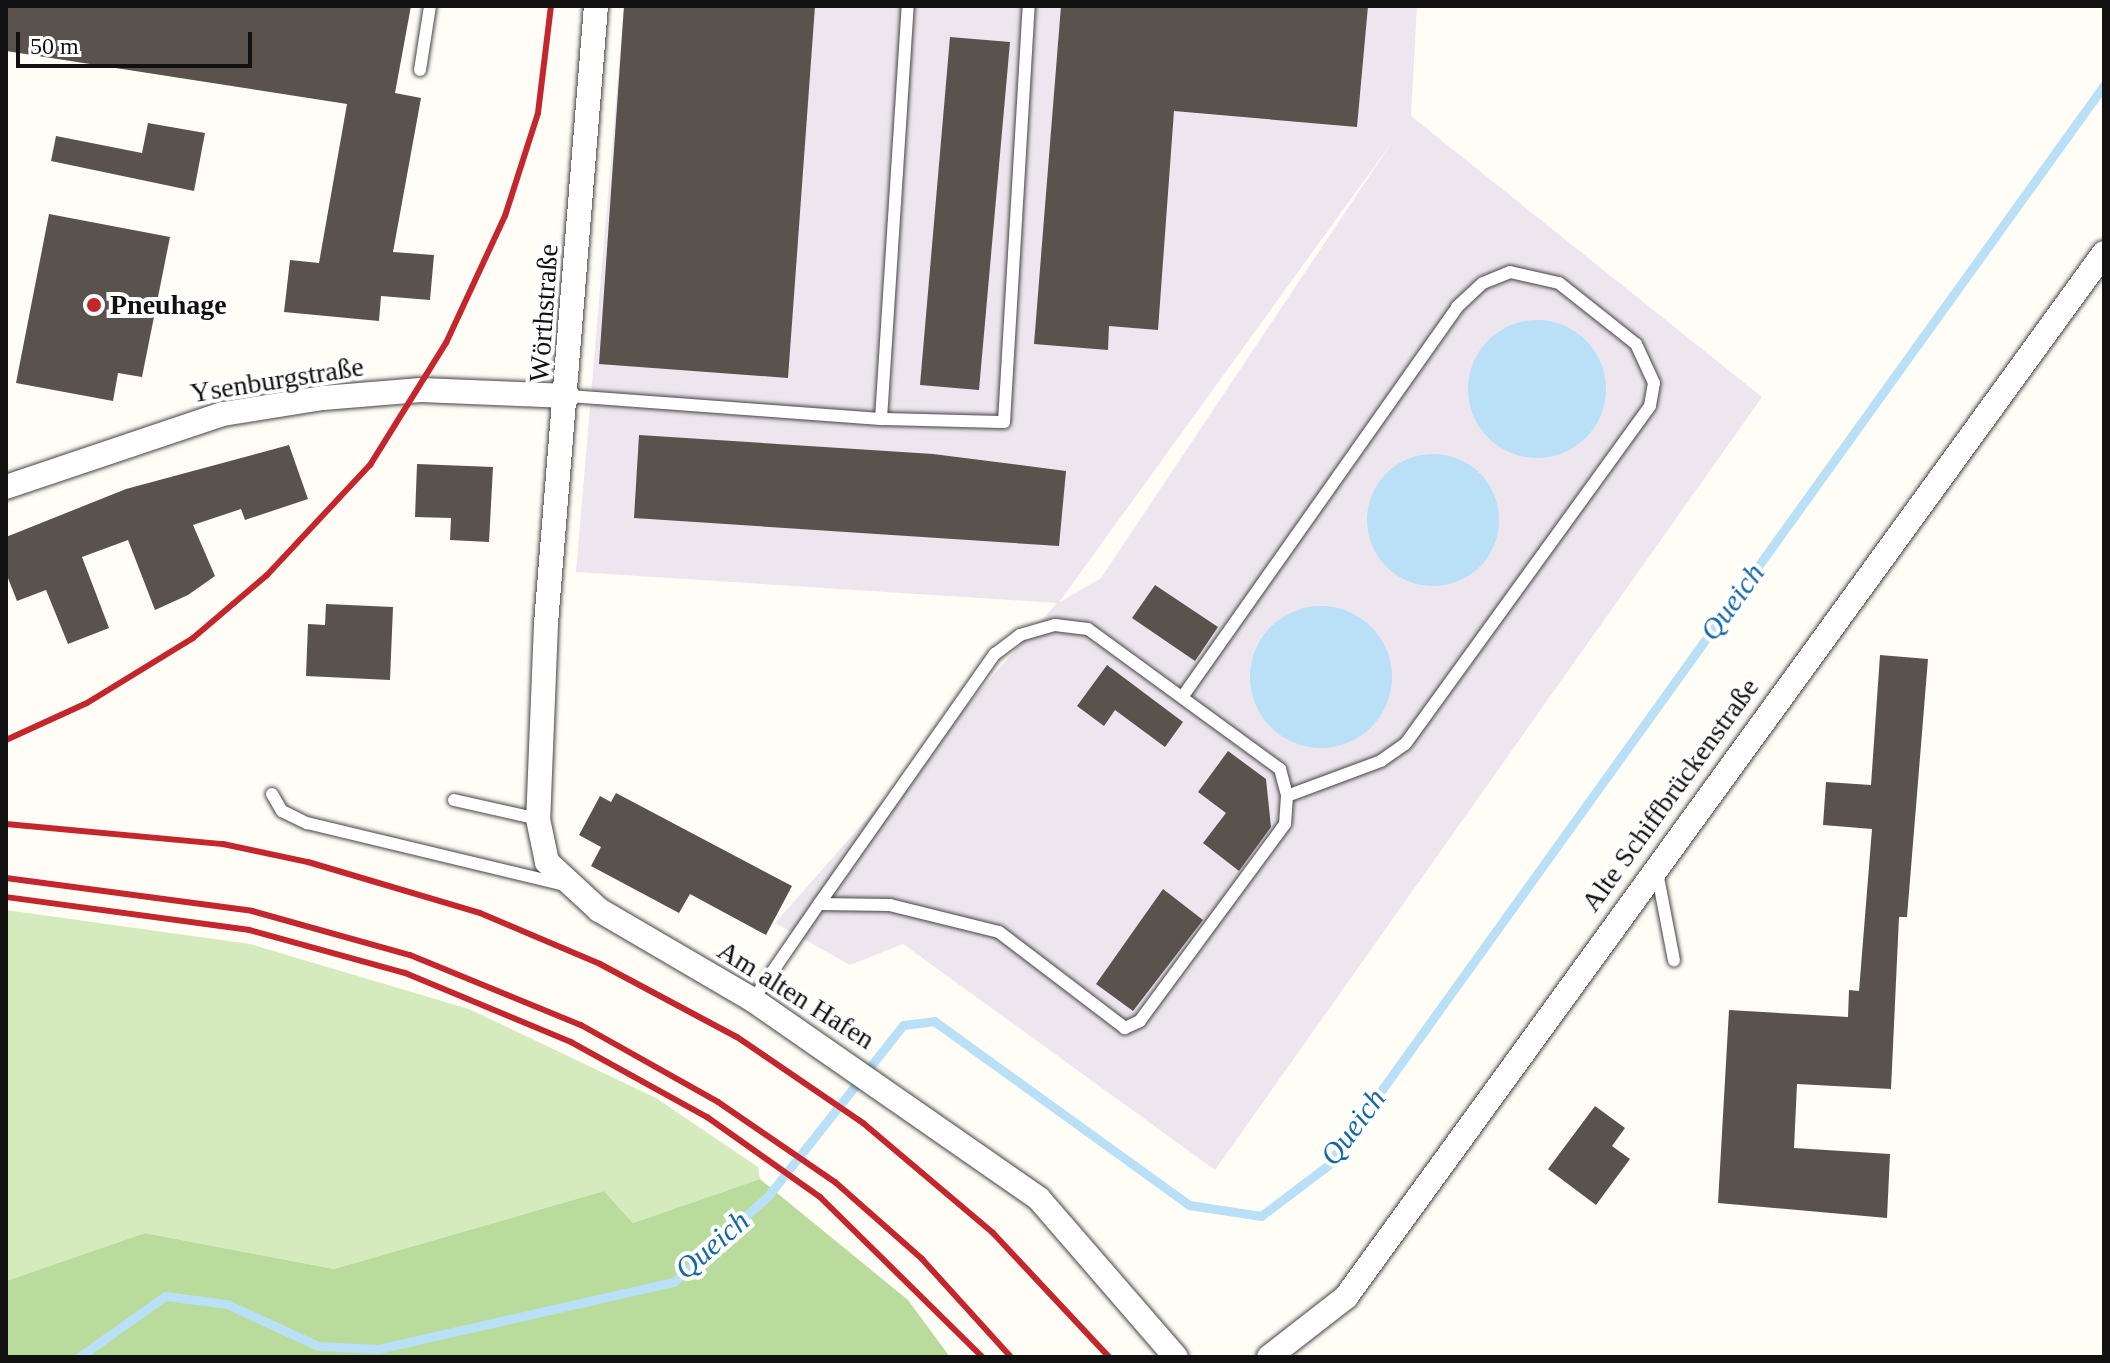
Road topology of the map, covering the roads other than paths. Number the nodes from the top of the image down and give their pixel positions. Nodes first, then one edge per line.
1 (430, 6) edge
2 (596, 6) edge
3 (908, 6) edge
4 (1029, 6) edge
5 (420, 70) dead end
6 (2104, 253) edge
7 (568, 396) junction
8 (881, 419) junction
9 (6, 487) edge
10 (546, 624) joint
11 (1183, 696) junction
12 (272, 794) dead end
13 (1287, 796) junction
14 (454, 800) dead end
15 (538, 819) junction
16 (1656, 865) junction
17 (566, 885) junction
18 (819, 904) junction
19 (1674, 960) dead end
20 (753, 1000) junction
21 (1176, 1357) edge
22 (1269, 1357) edge

1 - 5 lane
2 - 7 street, Wörthstraße
3 - 8 lane
4 - 8 lane
6 - 16 street, Alte Schiffbrückenstraße
7 - 8 lane
7 - 9 street, Ysenburgstraße
7 - 10 street, Wörthstraße
10 - 15 street, Am alten Hafen
11 - 13 lane
11 - 13 lane
11 - 18 lane
12 - 17 lane
13 - 18 lane
14 - 15 lane
15 - 17 street, Am alten Hafen
16 - 19 lane
16 - 22 street, Alte Schiffbrückenstraße
17 - 20 street, Am alten Hafen
18 - 20 lane
20 - 21 street, Am alten Hafen

